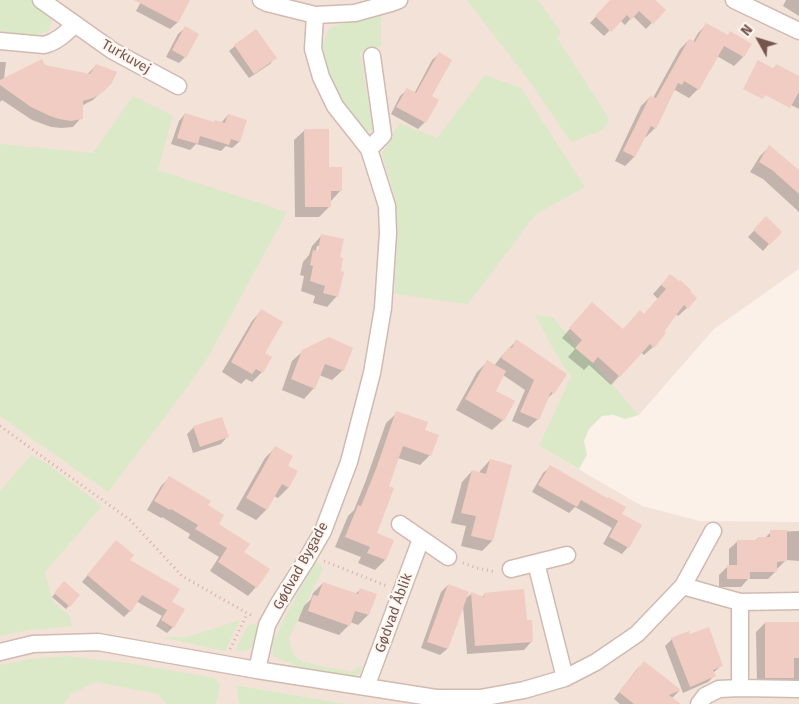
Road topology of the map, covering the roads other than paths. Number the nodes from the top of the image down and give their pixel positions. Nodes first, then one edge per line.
1 (42, 0) edge
2 (261, 0) edge
3 (399, 0) edge
4 (734, 0) edge
5 (315, 15) junction
6 (75, 24) junction
7 (799, 32) edge
8 (0, 41) edge
9 (372, 56) dead end
10 (178, 86) dead end
11 (369, 149) junction
12 (400, 524) dead end
13 (713, 531) dead end
14 (421, 539) junction
15 (568, 555) dead end
16 (448, 557) dead end
17 (536, 563) junction
18 (505, 570) road end
19 (682, 586) junction
20 (799, 601) edge
21 (740, 602) junction
22 (0, 652) edge
23 (258, 670) junction
24 (565, 678) junction
25 (366, 688) junction
26 (740, 688) junction
27 (799, 689) edge
28 (698, 704) edge

1 - 6 street, Turkuvej
2 - 5 street
3 - 5 street
4 - 7 street
5 - 11 street, Gødvad Bygade
6 - 8 street
6 - 10 street, Turkuvej
9 - 11 street
11 - 23 street, Gødvad Bygade
12 - 14 street
13 - 19 street
14 - 16 street
14 - 25 street, Gødvad Åblik
15 - 17 street
17 - 18 street
17 - 24 street
19 - 21 street
19 - 24 street
20 - 21 street
21 - 26 street
22 - 23 street
23 - 25 street
24 - 25 street
26 - 27 street
26 - 28 street

